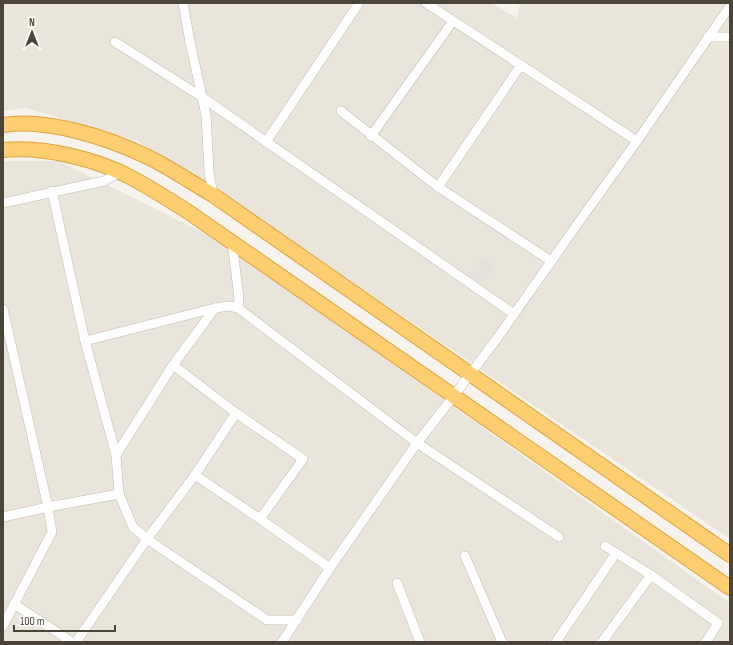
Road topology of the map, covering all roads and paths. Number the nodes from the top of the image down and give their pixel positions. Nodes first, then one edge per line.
1 (183, 3) edge
2 (359, 3) edge
3 (426, 3) edge
4 (730, 6) edge
5 (453, 21) junction
6 (708, 37) junction
7 (730, 37) edge
8 (115, 42) dead end
9 (521, 65) junction
10 (202, 97) junction
11 (341, 111) dead end
12 (3, 124) edge
13 (371, 136) junction
14 (637, 141) junction
15 (266, 142) junction
16 (3, 150) edge
17 (121, 172) junction
18 (438, 186) junction
19 (52, 191) junction
20 (213, 195) junction
21 (3, 203) edge
22 (232, 242) junction
23 (551, 261) junction
24 (216, 308) junction
25 (238, 308) junction
26 (3, 309) edge
27 (514, 314) junction
28 (85, 341) junction
29 (173, 365) junction
30 (470, 375) junction
31 (453, 397) junction
32 (236, 413) junction
33 (417, 443) junction
34 (116, 455) junction
35 (195, 475) junction
36 (119, 494) junction
37 (48, 506) junction
38 (3, 517) edge
39 (260, 519) junction
40 (559, 538) dead end
41 (147, 539) junction
42 (605, 546) dead end
43 (616, 553) junction
44 (730, 555) edge
45 (465, 556) dead end
46 (330, 568) junction
47 (651, 575) junction
48 (397, 583) dead end
49 (730, 588) edge
50 (14, 604) junction
51 (297, 620) junction
52 (3, 626) edge
53 (283, 640) edge
54 (72, 642) edge
55 (76, 642) edge
56 (420, 642) edge
57 (502, 642) edge
58 (556, 642) edge
59 (602, 642) edge
60 (706, 642) edge

1 - 10 street
2 - 15 street
3 - 5 street
4 - 6 street
5 - 9 street
5 - 13 street
6 - 7 street
6 - 14 street
8 - 10 street
9 - 14 street
9 - 18 street
10 - 15 street
10 - 20 street
11 - 13 street
12 - 20 highway
13 - 18 street
14 - 23 street
15 - 27 street
16 - 17 highway
17 - 19 street
17 - 22 highway
18 - 23 street
19 - 21 street
19 - 28 street
20 - 30 highway
22 - 25 street
22 - 31 highway
23 - 27 street
24 - 25 street
24 - 28 street
24 - 29 street
25 - 33 street
26 - 37 street
27 - 30 street
28 - 34 street
29 - 32 street
29 - 34 street
30 - 31 street
30 - 44 highway
31 - 33 street
31 - 49 highway
32 - 35 street
32 - 39 street
33 - 40 street
33 - 46 street
34 - 36 street
35 - 39 street
35 - 41 street
36 - 37 street
36 - 41 street
37 - 38 street
37 - 50 street
39 - 46 street
41 - 51 street
41 - 55 street
42 - 43 street
43 - 47 street
43 - 58 street
45 - 57 street
46 - 51 street
47 - 59 street
47 - 60 street
48 - 56 street
50 - 52 street
50 - 54 street
51 - 53 street

